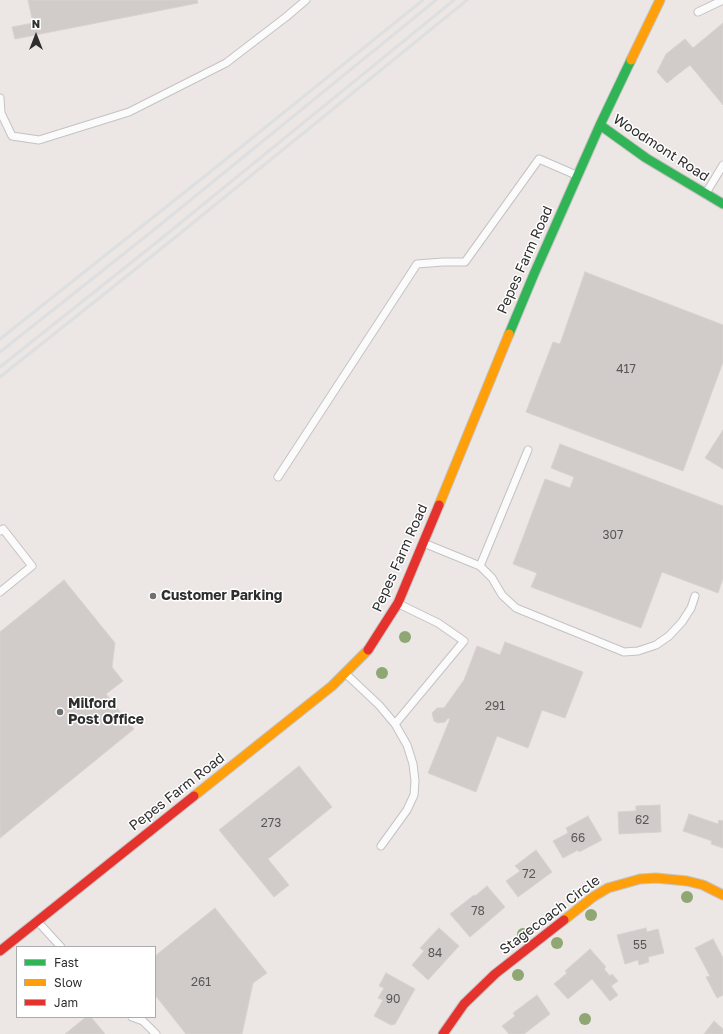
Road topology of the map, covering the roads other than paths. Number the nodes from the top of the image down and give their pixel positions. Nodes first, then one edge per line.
1 (306, 0) edge
2 (660, 0) edge
3 (723, 0) edge
4 (698, 12) dead end
5 (0, 98) edge
6 (600, 125) junction
7 (723, 165) edge
8 (578, 176) junction
9 (706, 193) junction
10 (723, 204) edge
11 (528, 450) dead end
12 (278, 477) dead end
13 (0, 531) edge
14 (424, 543) junction
15 (480, 566) junction
16 (0, 592) edge
17 (695, 596) dead end
18 (398, 603) junction
19 (346, 674) junction
20 (395, 724) junction
21 (381, 846) dead end
22 (723, 896) edge
23 (38, 921) junction
24 (60, 946) edge
25 (0, 951) edge
26 (135, 1018) edge
27 (156, 1034) edge
28 (443, 1034) edge

1 - 5 lane
2 - 6 street, Woodmont Road
3 - 4 lane
6 - 8 street, Pepes Farm Road
6 - 9 street, Woodmont Road
7 - 9 lane
8 - 12 lane
8 - 14 street, Pepes Farm Road
9 - 10 street, Woodmont Road
11 - 15 lane
13 - 16 lane
14 - 15 lane
14 - 18 street, Pepes Farm Road
15 - 17 lane
18 - 19 street, Pepes Farm Road
18 - 20 lane
19 - 20 lane
19 - 23 street, Pepes Farm Road
20 - 21 lane
22 - 28 street, Stagecoach Circle
23 - 24 lane
23 - 25 street, Pepes Farm Road
26 - 27 lane

